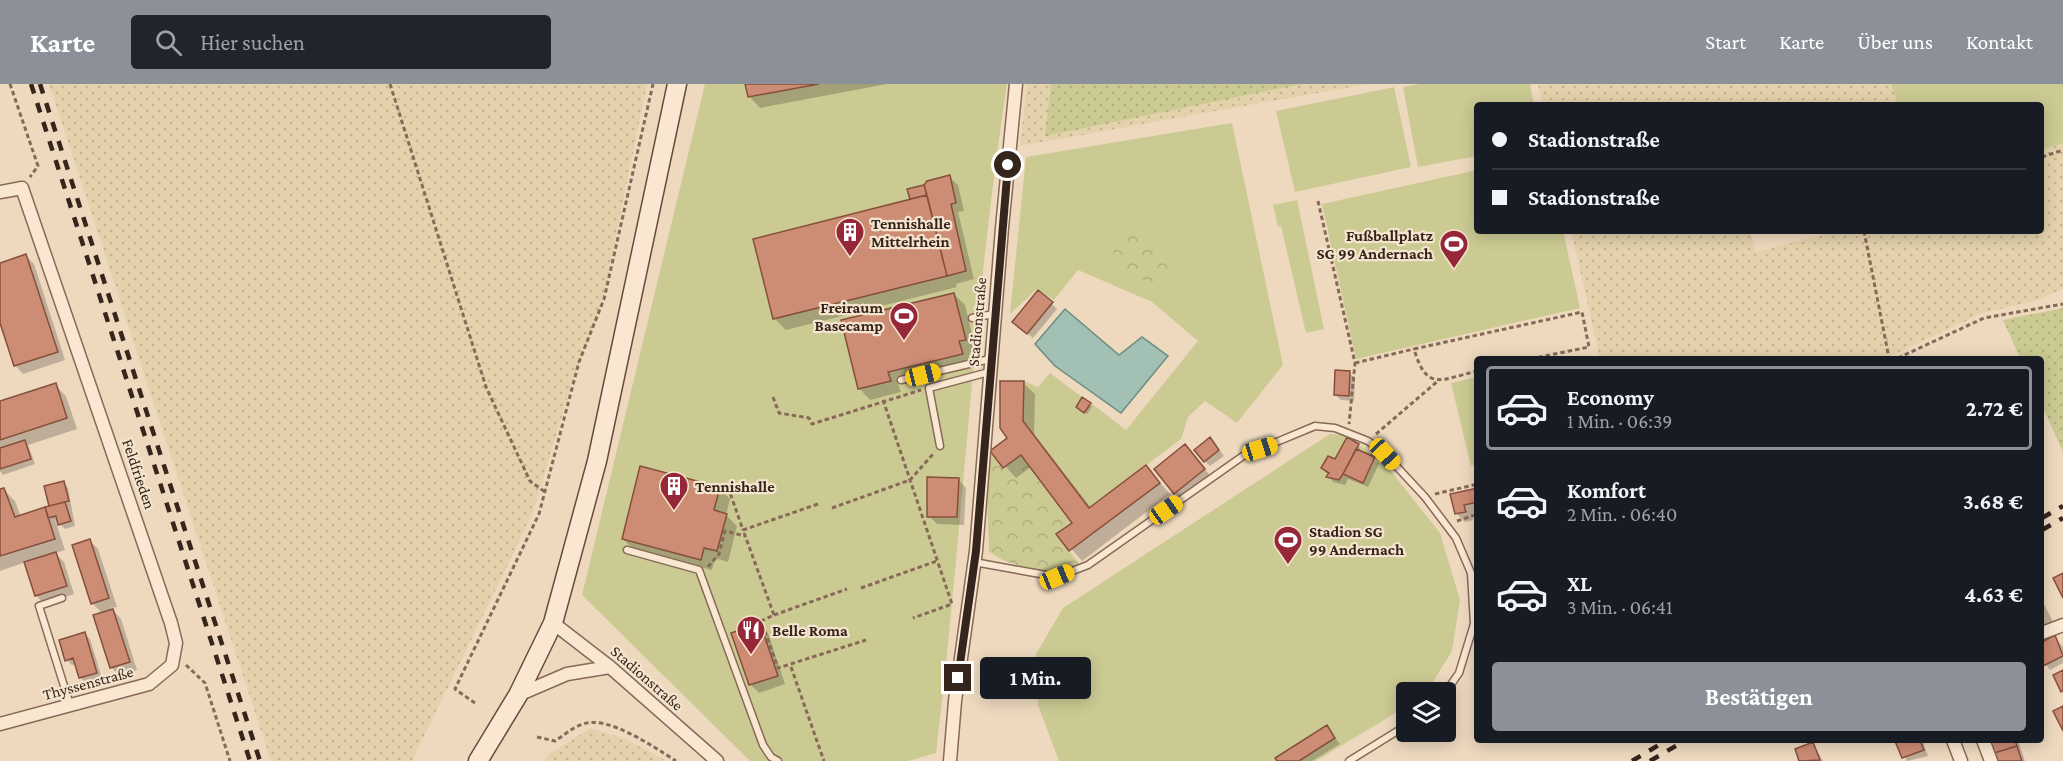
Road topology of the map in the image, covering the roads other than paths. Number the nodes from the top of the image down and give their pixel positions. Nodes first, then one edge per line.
1 (676, 84) edge
2 (1016, 84) edge
3 (0, 192) edge
4 (994, 314) junction
5 (972, 318) dead end
6 (990, 359) junction
7 (989, 372) junction
8 (901, 380) dead end
9 (940, 446) road end
10 (627, 550) dead end
11 (974, 562) junction
12 (1474, 593) edge
13 (62, 598) dead end
14 (553, 622) junction
15 (1474, 624) edge
16 (2063, 625) edge
17 (2044, 632) edge
18 (174, 658) joint
19 (610, 668) junction
20 (1453, 682) edge
21 (518, 695) junction
22 (70, 706) junction
23 (0, 724) edge
24 (1396, 732) edge
25 (1954, 743) edge
26 (1984, 743) edge
27 (478, 761) edge
28 (717, 761) edge
29 (778, 761) edge
30 (950, 761) edge
31 (1349, 761) edge
32 (1961, 761) edge
33 (1991, 761) edge

1 - 14 street
2 - 4 street, Stadionstraße
3 - 18 street, Feldfrieden
4 - 5 lane
4 - 6 street, Stadionstraße
6 - 7 street, Stadionstraße
6 - 8 lane
7 - 9 lane
7 - 11 street, Stadionstraße
10 - 29 lane
11 - 12 lane
11 - 30 street, Stadionstraße
13 - 22 lane
14 - 19 street, Stadionstraße
14 - 21 street
15 - 20 lane
16 - 17 street
18 - 22 street, Thyssenstraße
19 - 21 street
19 - 28 street, Stadionstraße
21 - 27 street
22 - 23 street, Thyssenstraße
24 - 31 lane
25 - 32 street
26 - 33 street

